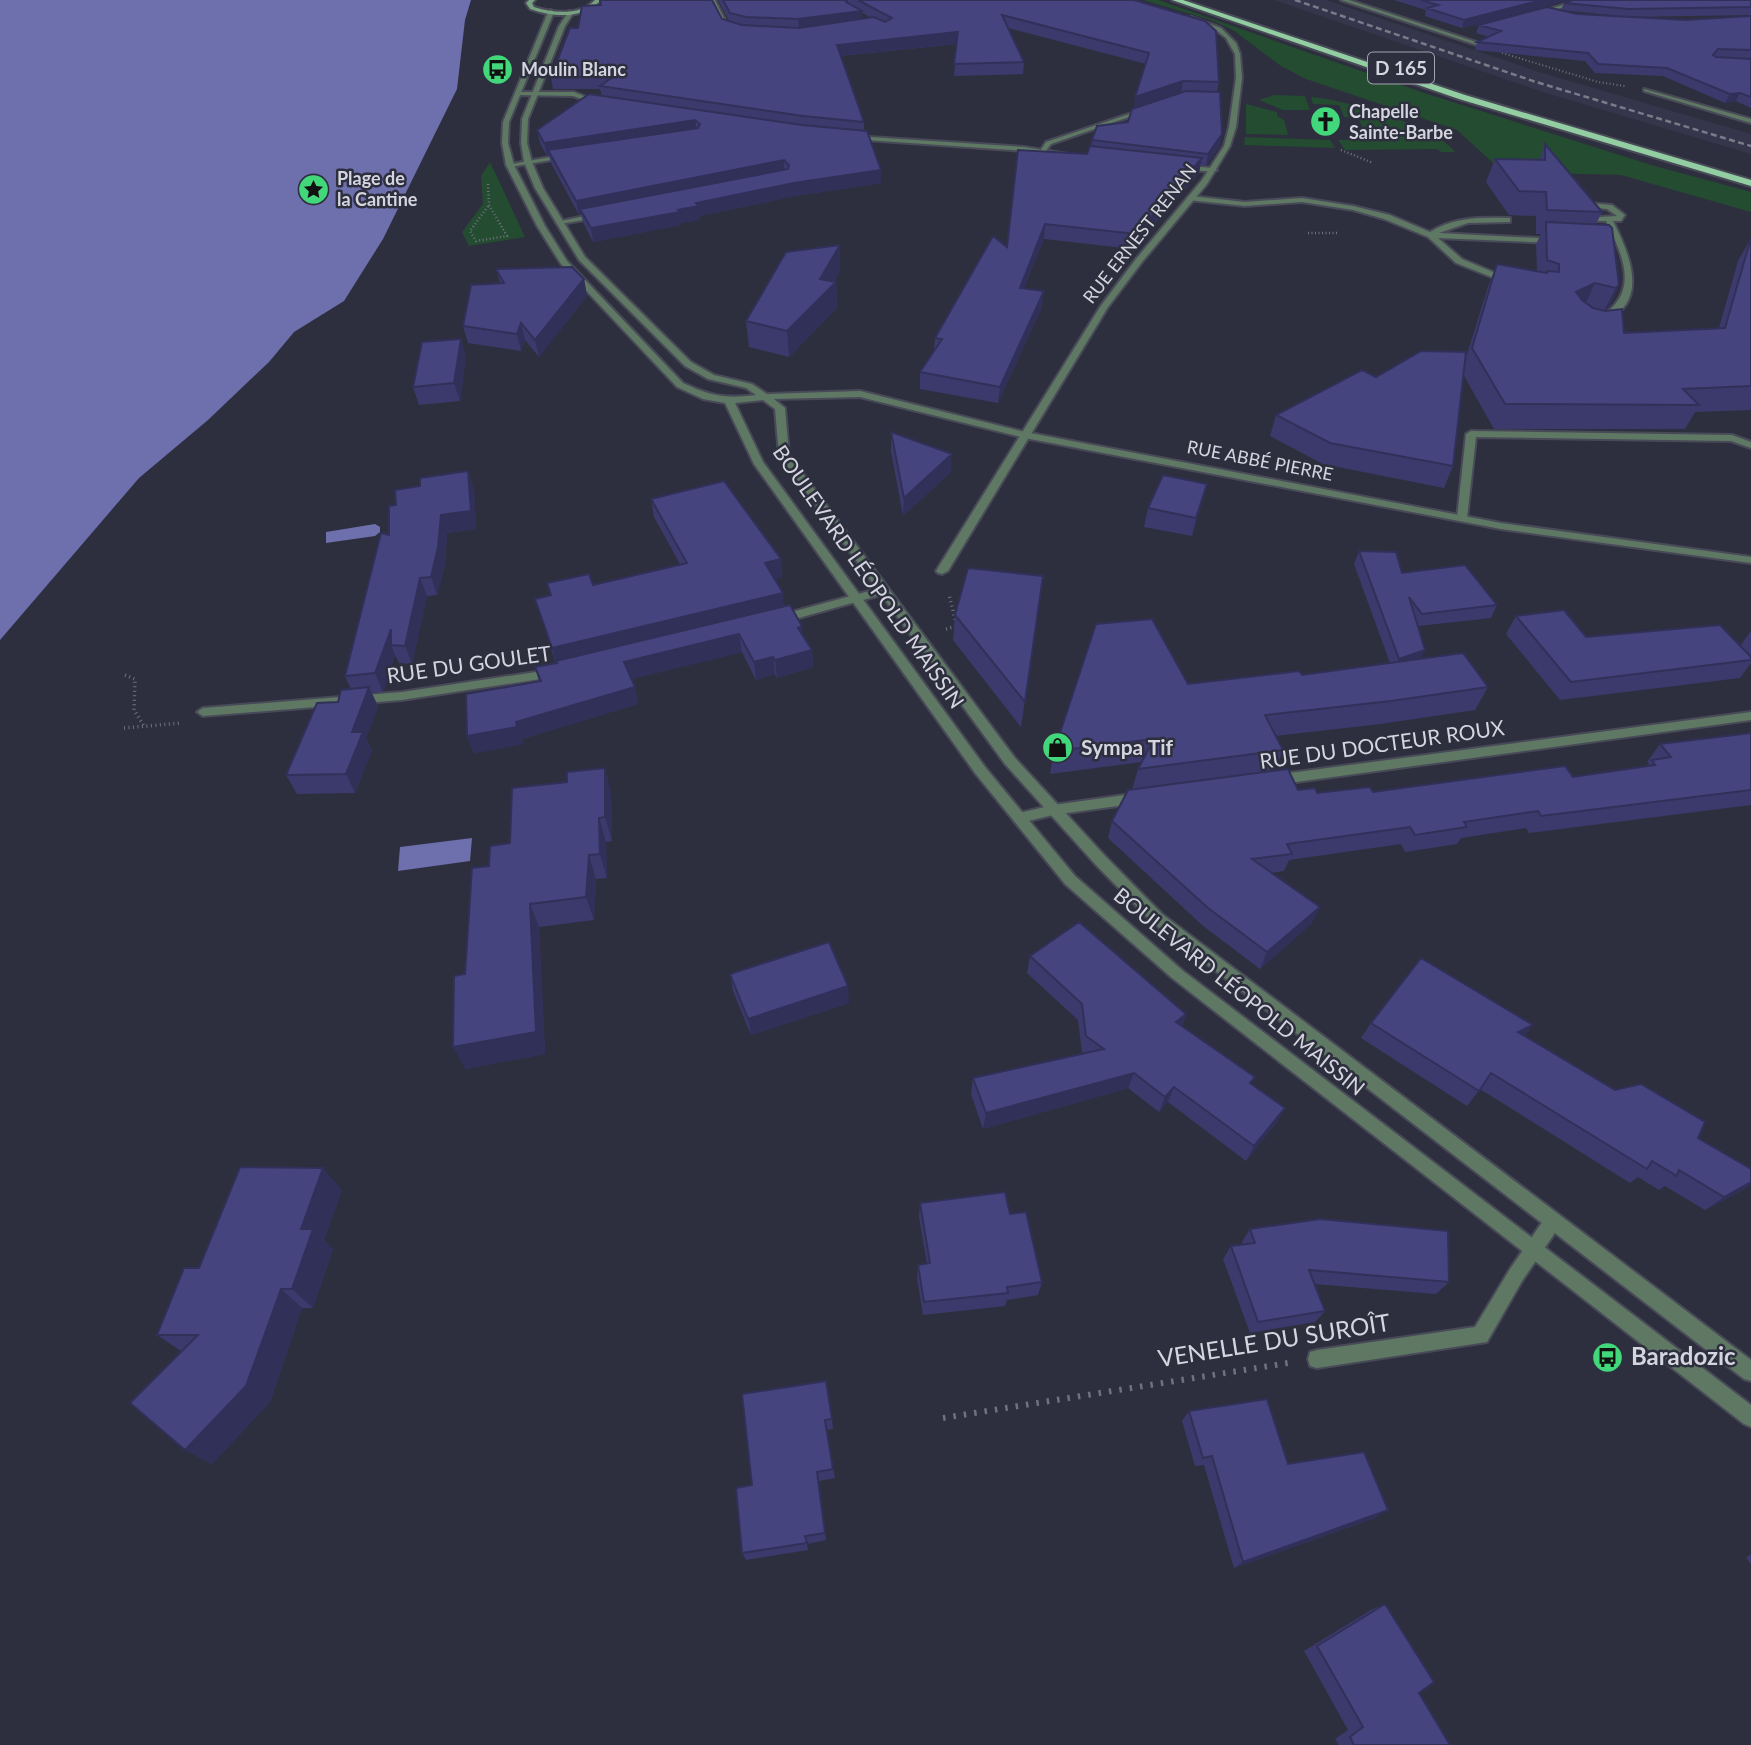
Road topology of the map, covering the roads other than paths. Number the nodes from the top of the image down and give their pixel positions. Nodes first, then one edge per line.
1 (531, 0) edge
2 (598, 0) edge
3 (712, 0) edge
4 (1176, 0) edge
5 (1202, 0) edge
6 (1361, 0) edge
7 (1585, 0) edge
8 (1348, 1) edge
9 (551, 12) junction
10 (571, 12) junction
11 (1546, 12) junction
12 (1533, 15) edge
13 (1558, 15) edge
14 (1185, 16) edge
15 (1466, 31) edge
16 (734, 32) edge
17 (1452, 34) junction
18 (1479, 44) edge
19 (1646, 90) road end
20 (517, 94) junction
21 (534, 94) junction
22 (1226, 99) dead end
23 (1236, 99) junction
24 (604, 104) edge
25 (1158, 106) edge
26 (1751, 121) edge
27 (842, 136) edge
28 (1043, 151) junction
29 (576, 155) edge
30 (1081, 156) edge
31 (528, 162) junction
32 (510, 164) junction
33 (1172, 166) edge
34 (1213, 170) junction
35 (1751, 173) edge
36 (1751, 183) edge
37 (1191, 198) junction
38 (612, 212) edge
39 (1507, 220) dead end
40 (1609, 220) dead end
41 (560, 222) junction
42 (1431, 236) junction
43 (1567, 241) edge
44 (1608, 243) edge
45 (1622, 243) junction
46 (1517, 284) edge
47 (1596, 313) edge
48 (764, 397) junction
49 (729, 401) junction
50 (1025, 435) junction
51 (1751, 445) edge
52 (1462, 518) junction
53 (1751, 560) edge
54 (942, 570) dead end
55 (884, 591) junction
56 (857, 598) junction
57 (766, 624) edge
58 (565, 671) edge
59 (203, 712) dead end
60 (1751, 716) edge
61 (1261, 782) edge
62 (1152, 797) edge
63 (1054, 810) junction
64 (1020, 818) junction
65 (1553, 1221) junction
66 (1533, 1250) junction
67 (1317, 1359) road end
68 (1751, 1372) edge
69 (1751, 1417) edge

1 - 9 main road
2 - 10 main road
3 - 16 street
4 - 36 highway, D 165
5 - 35 highway, D 165
6 - 8 street
7 - 11 street
8 - 17 street
9 - 10 main road
9 - 20 street
10 - 21 street
11 - 12 street
11 - 13 street
14 - 23 street, RUE ERNEST RENAN
15 - 17 street
17 - 18 street
19 - 26 street
20 - 21 street
20 - 32 street
21 - 24 street
21 - 31 street
22 - 23 street
23 - 34 street, RUE ERNEST RENAN
25 - 28 street
27 - 28 street
28 - 30 street
29 - 31 street
31 - 32 street
31 - 41 street
32 - 49 street
33 - 34 street
34 - 37 street, RUE ERNEST RENAN
37 - 42 street
37 - 50 street, RUE ERNEST RENAN
38 - 41 street
39 - 42 street
40 - 45 street
41 - 48 street
42 - 43 street
42 - 46 street
44 - 45 street
45 - 47 street
48 - 49 street
48 - 50 street, RUE ABBÉ PIERRE
48 - 55 street, BOULEVARD LÉOPOLD MAISSIN
49 - 56 street, BOULEVARD LÉOPOLD MAISSIN
50 - 52 street, RUE ABBÉ PIERRE
50 - 54 street, RUE ERNEST RENAN
51 - 52 street
52 - 53 street, RUE ABBÉ PIERRE
55 - 56 street
55 - 63 street, BOULEVARD LÉOPOLD MAISSIN
56 - 57 street
56 - 64 street, BOULEVARD LÉOPOLD MAISSIN
58 - 59 street, RUE DU GOULET
60 - 61 street, RUE DU DOCTEUR ROUX
62 - 63 street
63 - 64 street
63 - 65 street, BOULEVARD LÉOPOLD MAISSIN
64 - 66 street, BOULEVARD LÉOPOLD MAISSIN
65 - 66 street, VENELLE DU SUROÎT
65 - 68 street, BOULEVARD LÉOPOLD MAISSIN
66 - 67 street, VENELLE DU SUROÎT
66 - 69 street, BOULEVARD LÉOPOLD MAISSIN

